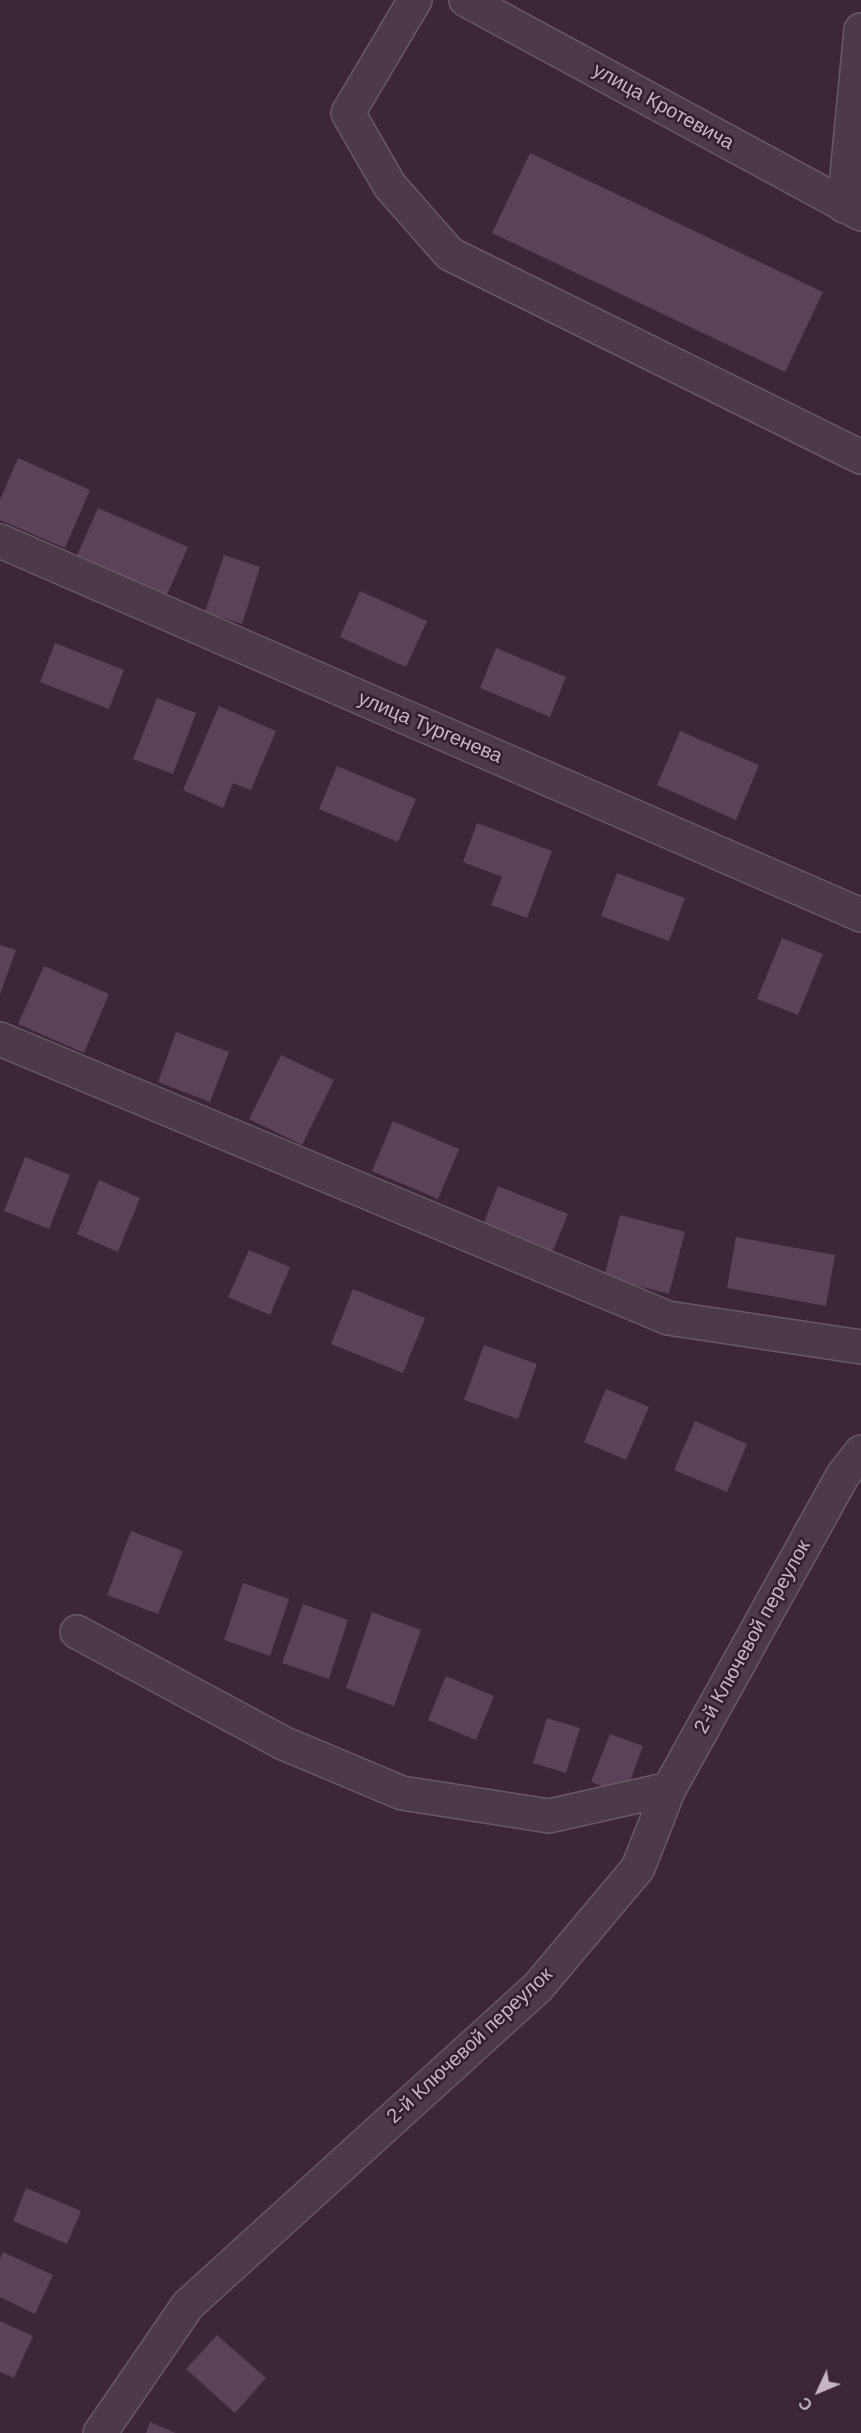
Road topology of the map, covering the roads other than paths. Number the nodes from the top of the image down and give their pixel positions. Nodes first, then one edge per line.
1 (415, 0) edge
2 (466, 0) edge
3 (861, 30) edge
4 (853, 210) edge
5 (861, 457) edge
6 (0, 541) edge
7 (861, 915) edge
8 (0, 1039) edge
9 (861, 1347) edge
10 (861, 1452) edge
11 (77, 1632) dead end
12 (669, 1789) junction
13 (100, 2433) edge

1 - 5 street
2 - 4 street, улица Кротевича
3 - 4 street
6 - 7 street, улица Тургенева
8 - 9 street
10 - 12 street, 2-й Ключевой переулок
11 - 12 street
12 - 13 street, 2-й Ключевой переулок

